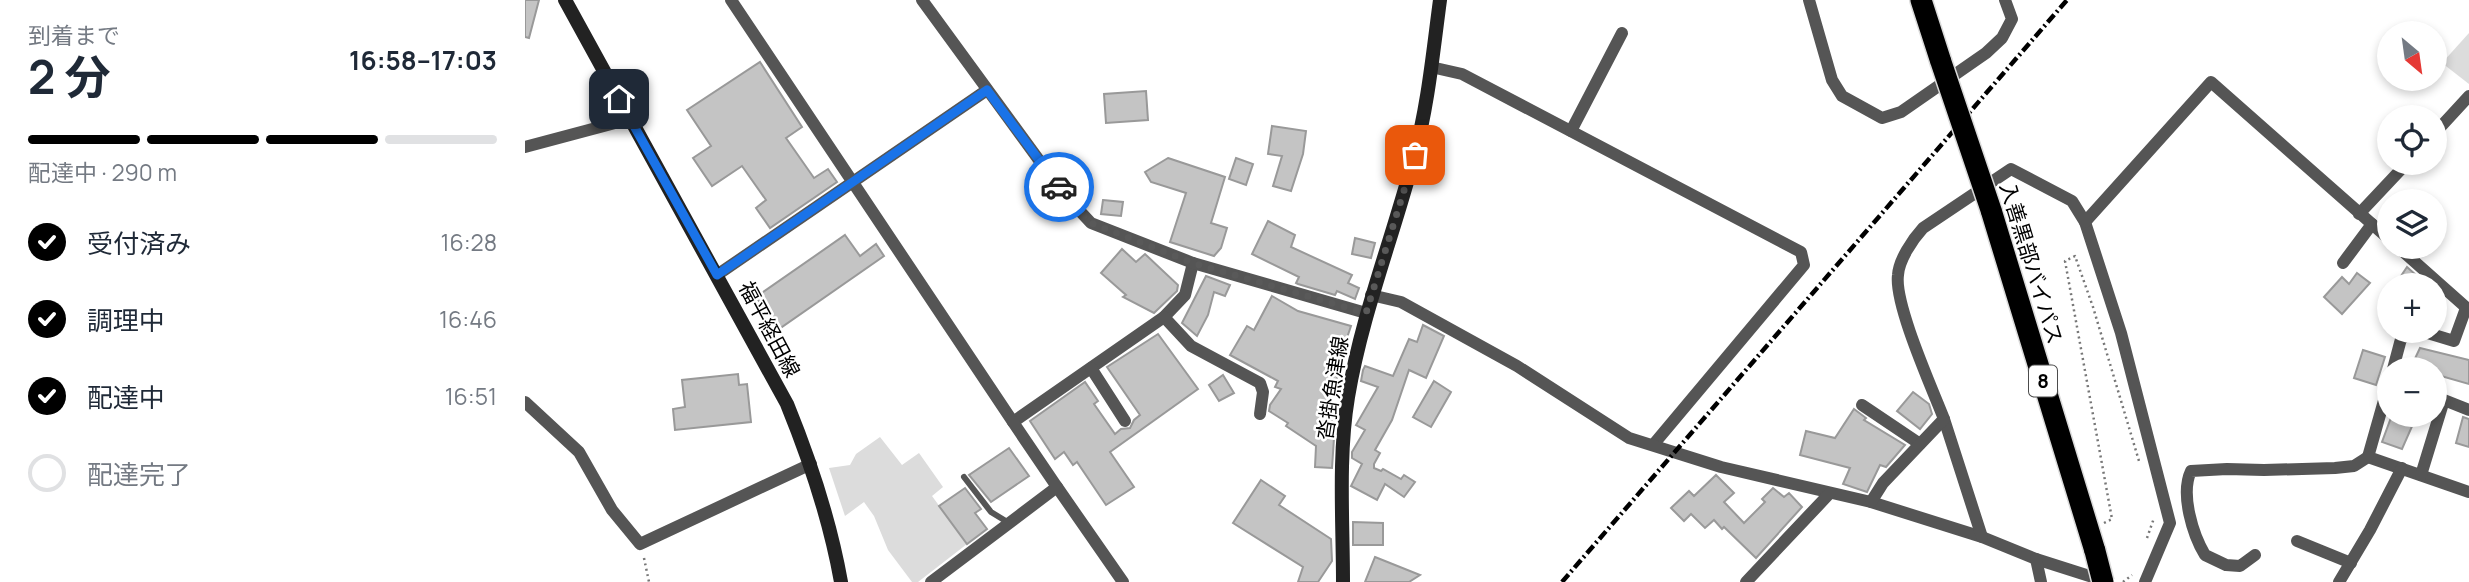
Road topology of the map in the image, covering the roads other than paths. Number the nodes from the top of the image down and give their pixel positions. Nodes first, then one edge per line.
1 (565, 0) edge
2 (731, 0) edge
3 (922, 0) edge
4 (1440, 0) edge
5 (1809, 0) edge
6 (1920, 0) edge
7 (2005, 0) edge
8 (1622, 33) dead end
9 (1431, 67) junction
10 (987, 90) junction
11 (2469, 96) edge
12 (629, 119) junction
13 (2447, 120) edge
14 (1571, 131) junction
15 (525, 147) edge
16 (2396, 175) edge
17 (851, 182) junction
18 (2360, 214) junction
19 (2085, 222) junction
20 (2372, 224) junction
21 (2377, 228) edge
22 (2412, 259) edge
23 (1193, 263) junction
24 (2343, 263) dead end
25 (717, 275) junction
26 (1371, 295) junction
27 (2468, 309) edge
28 (1366, 313) junction
29 (1164, 317) junction
30 (2447, 339) edge
31 (1091, 368) junction
32 (525, 402) edge
33 (1862, 405) dead end
34 (2469, 410) edge
35 (1260, 414) dead end
36 (1944, 419) junction
37 (1125, 421) dead end
38 (1013, 422) junction
39 (2377, 425) edge
40 (1920, 444) junction
41 (1653, 445) junction
42 (2368, 457) junction
43 (811, 464) junction
44 (2402, 468) junction
45 (2421, 475) junction
46 (964, 477) dead end
47 (1057, 486) junction
48 (2469, 492) edge
49 (1829, 493) junction
50 (1871, 502) junction
51 (1009, 523) junction
52 (1982, 537) junction
53 (2297, 541) dead end
54 (2255, 555) dead end
55 (2036, 559) junction
56 (2351, 563) junction
57 (841, 582) edge
58 (931, 582) edge
59 (1123, 582) edge
60 (1343, 582) edge
61 (1747, 582) edge
62 (2041, 582) edge
63 (2105, 582) edge
64 (2145, 582) edge
65 (2339, 582) edge

1 - 12 main road, 福平経田線
2 - 17 street
3 - 10 street
4 - 9 main road, 沓掛魚津線
5 - 7 street
6 - 63 highway, 入善黒部バイパス / 8, bridge
8 - 14 street
9 - 14 street
9 - 26 main road, 沓掛魚津線
10 - 17 street
10 - 23 street
11 - 13 street
12 - 15 street
12 - 25 main road, 福平経田線
14 - 41 street
16 - 18 street
17 - 25 street
17 - 38 street
18 - 19 street
18 - 20 street
19 - 36 street
19 - 64 street
20 - 21 street
20 - 24 street
22 - 27 street
23 - 28 street
23 - 29 street
25 - 43 main road, 福平経田線
26 - 28 main road, 沓掛魚津線
26 - 41 street
27 - 30 street
28 - 60 main road, 沓掛魚津線
29 - 31 street
29 - 35 street
31 - 37 street
31 - 38 street
32 - 43 street
33 - 40 street
34 - 45 street
36 - 40 street
36 - 52 street
38 - 47 street
39 - 42 street
40 - 50 street
41 - 49 street
42 - 44 street
42 - 54 street
43 - 57 main road, 福平経田線
44 - 45 street
44 - 56 street
45 - 48 street
46 - 51 lane
47 - 51 street
47 - 59 street
49 - 50 street
49 - 61 street
50 - 52 street
51 - 58 street
52 - 55 street
53 - 56 street
55 - 62 street
55 - 63 street
56 - 65 street

